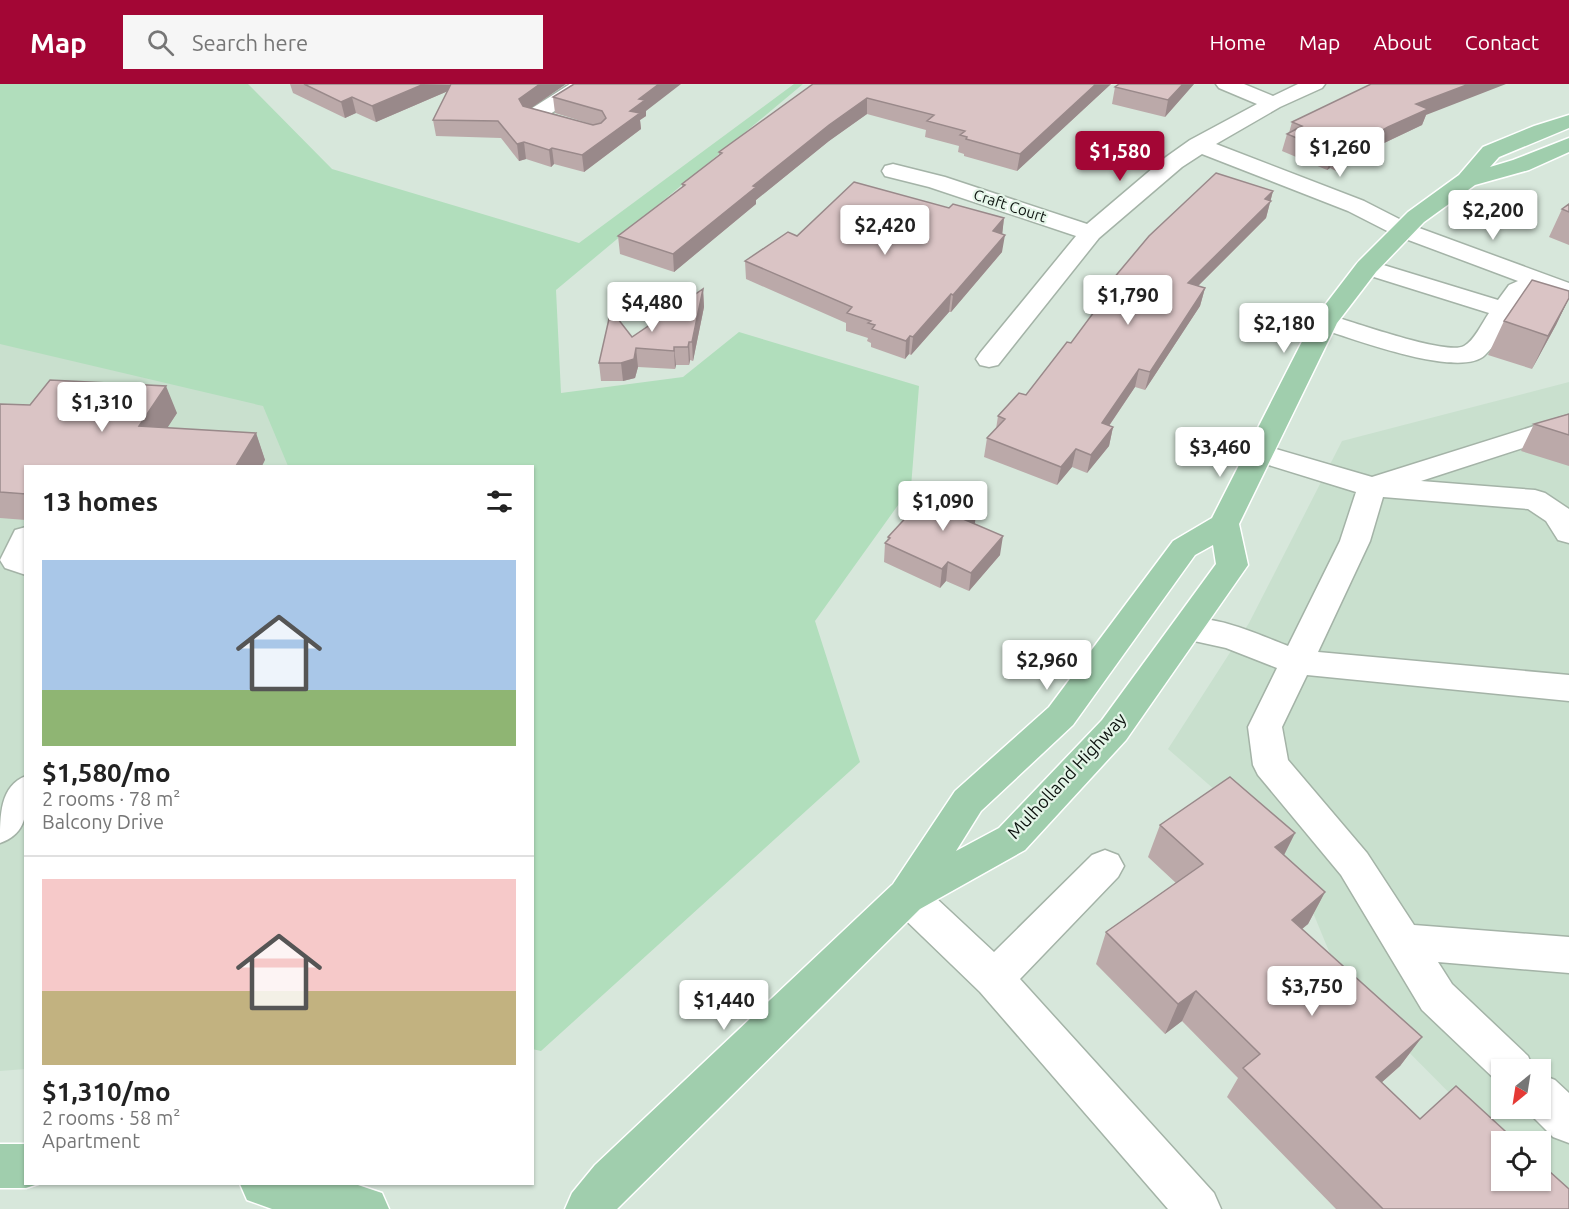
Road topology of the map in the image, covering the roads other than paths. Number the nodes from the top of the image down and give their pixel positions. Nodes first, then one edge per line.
1 (584, 84) edge
2 (1226, 84) edge
3 (1315, 84) edge
4 (1273, 103) junction
5 (1569, 121) edge
6 (584, 130) edge
7 (1569, 144) edge
8 (1191, 150) junction
9 (893, 171) dead end
10 (1467, 180) junction
11 (1403, 230) junction
12 (1091, 233) junction
13 (1367, 267) junction
14 (1539, 280) junction
15 (1569, 291) edge
16 (1504, 310) junction
17 (1325, 322) junction
18 (989, 358) dead end
19 (1569, 424) edge
20 (1259, 453) junction
21 (1372, 487) junction
22 (1224, 524) junction
23 (1569, 533) edge
24 (24, 542) edge
25 (24, 563) edge
26 (1188, 629) junction
27 (1296, 662) junction
28 (1569, 688) edge
29 (24, 793) edge
30 (0, 828) edge
31 (1105, 866) dead end
32 (907, 897) junction
33 (1402, 942) junction
34 (1569, 955) edge
35 (994, 979) junction
36 (1502, 1059) edge
37 (1551, 1105) edge
38 (1569, 1122) edge
39 (0, 1166) edge
40 (24, 1166) edge
41 (267, 1185) edge
42 (366, 1209) edge
43 (588, 1209) edge
44 (1198, 1209) edge

1 - 6 street
2 - 4 street
3 - 4 street
4 - 8 street
5 - 10 main road
7 - 10 main road
8 - 11 street
8 - 12 street
9 - 12 street, Craft Court
10 - 11 main road
11 - 13 main road
11 - 14 street
12 - 18 street
13 - 16 street
13 - 17 main road
14 - 15 street
14 - 16 street
16 - 17 street
17 - 20 main road
19 - 21 street
20 - 21 street
20 - 22 main road
21 - 23 street
21 - 27 street
22 - 26 main road, Mulholland Highway
22 - 32 main road, Mulholland Highway
24 - 25 street
26 - 27 street
26 - 32 main road, Mulholland Highway
27 - 28 street
27 - 33 street
29 - 30 street
31 - 35 street
32 - 35 street
32 - 43 main road, Mulholland Highway
33 - 34 street
33 - 36 street
35 - 44 street
37 - 38 street
39 - 40 main road
41 - 42 main road

